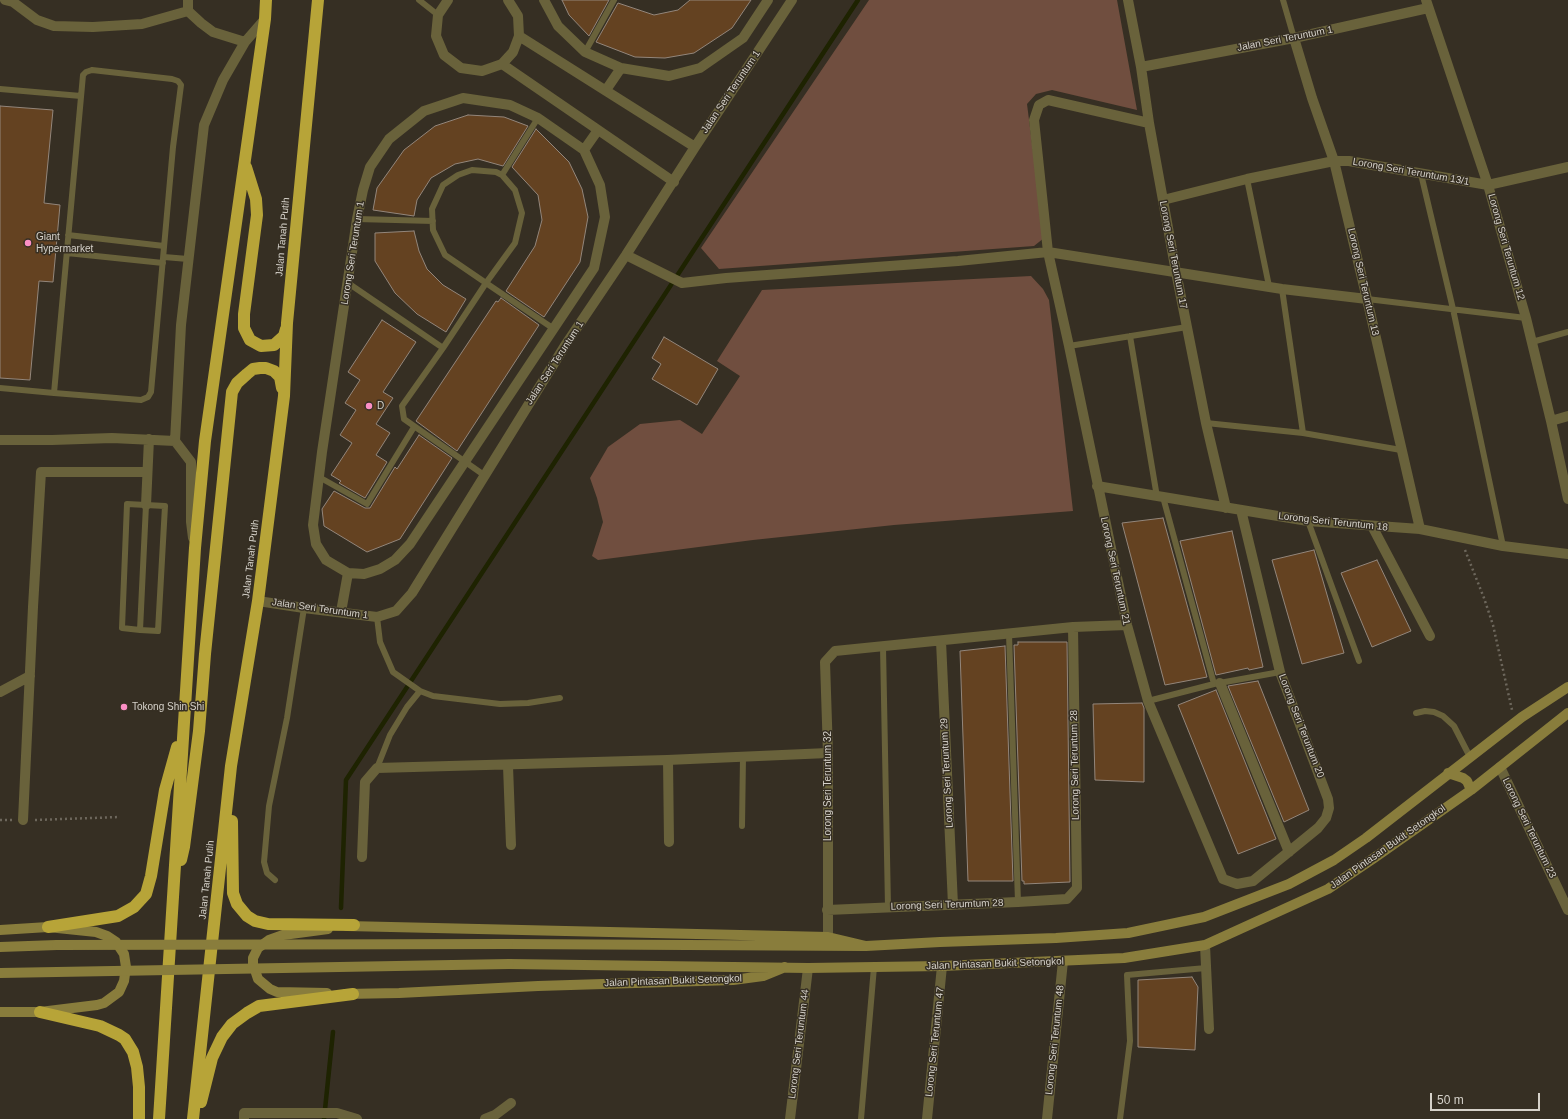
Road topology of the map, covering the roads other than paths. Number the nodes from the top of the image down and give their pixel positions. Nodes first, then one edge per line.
1 (188, 0) edge
2 (266, 0) edge
3 (318, 0) edge
4 (419, 0) edge
5 (448, 0) edge
6 (508, 0) edge
7 (544, 0) edge
8 (614, 0) edge
9 (768, 0) edge
10 (792, 0) edge
11 (1128, 0) edge
12 (1284, 0) edge
13 (10, 1) edge
14 (1427, 4) edge
15 (188, 11) junction
16 (438, 15) junction
17 (265, 19) junction
18 (519, 36) junction
19 (1294, 38) junction
20 (245, 42) junction
21 (585, 52) junction
22 (502, 64) junction
23 (1141, 67) junction
24 (621, 68) junction
25 (0, 89) edge
26 (606, 90) junction
27 (81, 96) junction
28 (538, 118) junction
29 (1149, 123) junction
30 (598, 130) junction
31 (695, 147) junction
32 (584, 150) junction
33 (1334, 161) junction
34 (245, 164) junction
35 (1567, 170) edge
36 (1421, 174) junction
37 (502, 175) junction
38 (1247, 179) junction
39 (674, 182) junction
40 (1488, 186) junction
41 (1163, 200) junction
42 (357, 219) junction
43 (433, 221) junction
44 (68, 235) junction
45 (164, 246) junction
46 (1048, 252) junction
47 (67, 253) junction
48 (626, 255) junction
49 (188, 259) junction
50 (163, 260) junction
51 (1176, 272) junction
52 (348, 283) junction
53 (486, 283) junction
54 (1269, 286) junction
55 (1282, 289) junction
56 (1367, 299) junction
57 (1453, 309) junction
58 (1526, 318) junction
59 (287, 324) junction
60 (1187, 327) junction
61 (554, 329) junction
62 (1568, 332) edge
63 (1130, 336) junction
64 (1532, 342) junction
65 (1069, 346) junction
66 (443, 348) junction
67 (0, 388) edge
68 (54, 393) junction
69 (284, 396) junction
70 (1568, 416) edge
71 (1551, 421) junction
72 (1206, 423) junction
73 (414, 427) junction
74 (1303, 433) junction
75 (149, 439) junction
76 (0, 440) edge
77 (175, 441) junction
78 (1401, 450) junction
79 (465, 462) junction
80 (148, 472) junction
81 (484, 475) junction
82 (319, 477) junction
83 (1097, 486) junction
84 (1567, 492) edge
85 (1160, 497) junction
86 (146, 505) junction
87 (1226, 508) junction
88 (1241, 510) junction
89 (1308, 521) junction
90 (1372, 526) junction
91 (1420, 529) junction
92 (1503, 546) junction
93 (195, 548) junction
94 (1568, 554) edge
95 (348, 573) junction
96 (258, 601) junction
97 (304, 608) junction
98 (341, 612) junction
99 (377, 617) junction
100 (1127, 625) junction
101 (1073, 627) junction
102 (140, 630) junction
103 (1009, 634) junction
104 (1430, 636) dead end
105 (941, 641) junction
106 (883, 647) junction
107 (1359, 662) dead end
108 (1280, 672) junction
109 (30, 676) junction
110 (1217, 684) junction
111 (1568, 687) edge
112 (420, 691) junction
113 (0, 692) edge
114 (560, 698) dead end
115 (1148, 701) junction
116 (1416, 713) dead end
117 (1568, 713) edge
118 (183, 724) junction
119 (828, 753) junction
120 (743, 757) junction
121 (1470, 757) junction
122 (668, 760) junction
123 (231, 766) junction
124 (508, 766) junction
125 (1500, 767) junction
126 (377, 768) junction
127 (1448, 773) junction
128 (1471, 790) junction
129 (23, 820) road end
130 (742, 826) dead end
131 (669, 842) dead end
132 (511, 845) dead end
133 (1289, 852) junction
134 (362, 857) dead end
135 (1223, 879) joint
136 (275, 880) dead end
137 (174, 884) junction
138 (1067, 899) joint
139 (1018, 902) junction
140 (953, 905) junction
141 (888, 907) junction
142 (827, 910) junction
143 (1568, 910) edge
144 (354, 925) junction
145 (48, 927) junction
146 (0, 930) edge
147 (828, 937) junction
148 (1205, 945) junction
149 (866, 946) junction
150 (0, 947) edge
151 (1063, 961) junction
152 (942, 966) junction
153 (785, 967) junction
154 (874, 967) junction
155 (808, 968) junction
156 (1206, 968) junction
157 (0, 973) edge
158 (353, 994) junction
159 (0, 1012) edge
160 (40, 1012) junction
161 (1209, 1029) dead end
162 (511, 1103) dead end
163 (315, 1115) edge
164 (244, 1116) edge
165 (139, 1119) edge
166 (160, 1119) edge
167 (193, 1119) edge
168 (197, 1119) edge
169 (357, 1119) edge
170 (485, 1119) edge
171 (790, 1119) edge
172 (861, 1119) edge
173 (927, 1119) edge
174 (1047, 1119) edge
175 (1120, 1119) edge

1 - 15 street
2 - 17 highway
3 - 59 highway, Jalan Tanah Putih
4 - 16 lane
5 - 16 street
6 - 18 street
7 - 21 street
8 - 21 lane
9 - 24 street
10 - 31 street, Jalan Seri Teruntum 1
11 - 23 street, Lorong Seri Teruntum 17
12 - 19 lane
13 - 15 street
14 - 19 street, Jalan Seri Teruntum 1
14 - 40 street, Lorong Seri Teruntum 12
15 - 20 street
16 - 22 street
17 - 20 street
17 - 34 highway
18 - 22 street
18 - 26 street
19 - 23 street, Jalan Seri Teruntum 1
19 - 33 street, Lorong Seri Teruntum 13
20 - 49 street
21 - 24 street
22 - 30 street
23 - 29 street, Lorong Seri Teruntum 17
24 - 26 street
25 - 27 lane
26 - 31 street
27 - 44 lane
27 - 45 lane
28 - 32 street, Lorong Seri Teruntum 1
28 - 37 lane
28 - 42 street, Lorong Seri Teruntum 1
29 - 41 street, Lorong Seri Teruntum 17
29 - 46 street, Lorong Seri Teruntum 21
30 - 32 street
30 - 39 street
31 - 39 street, Jalan Seri Teruntum 1
32 - 61 street
33 - 36 street, Lorong Seri Teruntum 13/1
33 - 38 street, Lorong Seri Teruntum 13/1
33 - 56 street, Lorong Seri Teruntum 13
34 - 59 highway
34 - 93 highway
35 - 40 street
36 - 40 street, Lorong Seri Teruntum 13/1
36 - 57 lane
37 - 43 lane
37 - 53 lane
38 - 41 street, Lorong Seri Teruntum 13/1
38 - 54 lane
39 - 48 street, Jalan Seri Teruntum 1
40 - 58 street, Lorong Seri Teruntum 12
41 - 51 street, Lorong Seri Teruntum 17
42 - 43 lane
42 - 52 street, Lorong Seri Teruntum 1
43 - 53 lane
44 - 45 lane
44 - 47 lane
45 - 50 lane
46 - 48 street
46 - 51 street
46 - 65 street, Lorong Seri Teruntum 21
47 - 50 lane
47 - 68 lane
48 - 81 street, Jalan Seri Teruntum 1
49 - 50 lane
49 - 77 street
50 - 68 lane
51 - 54 street
51 - 60 street, Lorong Seri Teruntum 17
52 - 66 lane
52 - 82 street, Lorong Seri Teruntum 1
53 - 61 lane
53 - 66 lane
54 - 55 street
55 - 56 street
55 - 74 lane
56 - 57 lane
56 - 78 street, Lorong Seri Teruntum 13
57 - 58 lane
57 - 92 lane
58 - 64 street, Lorong Seri Teruntum 12
59 - 69 highway, Jalan Tanah Putih
60 - 63 lane
60 - 72 street, Lorong Seri Teruntum 17
61 - 79 street
62 - 64 lane
63 - 65 lane
63 - 85 lane
64 - 71 street, Lorong Seri Teruntum 12
65 - 83 street, Lorong Seri Teruntum 21
66 - 73 lane
67 - 68 lane
69 - 96 highway, Jalan Tanah Putih
69 - 137 highway
70 - 71 street
71 - 84 street, Lorong Seri Teruntum 12
72 - 74 lane
72 - 87 street, Lorong Seri Teruntum 17
73 - 79 lane
73 - 82 lane
74 - 78 lane
75 - 76 street
75 - 77 street
75 - 80 street
77 - 93 street
78 - 91 street, Lorong Seri Teruntum 13
79 - 81 lane
79 - 95 street
80 - 86 street
80 - 109 street
81 - 99 street, Jalan Seri Teruntum 1
82 - 95 street, Lorong Seri Teruntum 1
83 - 85 street, Lorong Seri Teruntum 18
83 - 100 street, Lorong Seri Teruntum 21
85 - 87 street, Lorong Seri Teruntum 18
85 - 110 lane
86 - 102 lane
86 - 102 lane
86 - 102 lane
87 - 88 street, Lorong Seri Teruntum 18
88 - 89 street, Lorong Seri Teruntum 18
88 - 108 street, Lorong Seri Teruntum 20
89 - 90 street, Lorong Seri Teruntum 18
89 - 107 lane
90 - 91 street, Lorong Seri Teruntum 18
90 - 104 street
91 - 92 street, Lorong Seri Teruntum 18
92 - 94 street, Lorong Seri Teruntum 18
93 - 118 highway
95 - 98 street
96 - 97 street, Jalan Seri Teruntum 1
96 - 123 highway, Jalan Tanah Putih
97 - 98 street, Jalan Seri Teruntum 1
97 - 136 lane
98 - 99 street, Jalan Seri Teruntum 1
99 - 112 lane
100 - 101 street
100 - 115 street, Lorong Seri Teruntum 21
101 - 103 street
101 - 138 street, Lorong Seri Teruntum 28
103 - 105 street
103 - 139 lane
105 - 106 street
105 - 140 street, Lorong Seri Teruntum 29
106 - 119 street, Lorong Seri Teruntum 32
106 - 141 lane
108 - 110 lane
108 - 133 street, Lorong Seri Teruntum 20
109 - 113 street
109 - 129 street
110 - 115 lane
110 - 133 street
111 - 121 main road, Jalan Pintasan Bukit Setongkol
112 - 114 lane
112 - 126 lane
115 - 135 street, Lorong Seri Teruntum 21
116 - 121 lane
117 - 125 main road, Jalan Pintasan Bukit Setongkol
118 - 137 highway
118 - 145 highway
119 - 120 street
119 - 142 street, Lorong Seri Teruntum 32
120 - 122 street
120 - 130 lane
121 - 127 main road, Jalan Pintasan Bukit Setongkol
122 - 124 street
122 - 131 street
123 - 144 highway
123 - 167 highway, Jalan Tanah Putih
124 - 126 street
124 - 132 street
125 - 128 main road, Jalan Pintasan Bukit Setongkol
125 - 143 street, Lorong Seri Teruntum 23
126 - 134 street
127 - 128 main road
127 - 149 main road, Jalan Pintasan Bukit Setongkol
128 - 148 main road, Jalan Pintasan Bukit Setongkol
133 - 135 street, Lorong Seri Teruntum 20
137 - 166 highway
138 - 139 street, Lorong Seri Terumtum 28
139 - 140 street, Lorong Seri Terumtum 28
140 - 141 street, Lorong Seri Terumtum 28
141 - 142 street, Lorong Seri Terumtum 28
142 - 147 street, Lorong Seri Teruntum 32
144 - 147 main road
144 - 158 main road, Jalan Pintasan Bukit Setongkol
145 - 146 main road
145 - 160 main road
147 - 149 main road
148 - 151 main road, Jalan Pintasan Bukit Setongkol
148 - 156 street
149 - 150 main road, Jalan Pintasan Bukit Setongkol, bridge
151 - 152 main road, Jalan Pintasan Bukit Setongkol
151 - 174 street, Lorong Seri Teruntum 48
152 - 154 main road, Jalan Pintasan Bukit Setongkol
152 - 173 street, Lorong Seri Teruntum 47
153 - 155 main road, Jalan Pintasan Bukit Setongkol
153 - 157 main road, bridge
153 - 158 main road, Jalan Pintasan Bukit Setongkol
154 - 155 main road, Jalan Pintasan Bukit Setongkol
154 - 172 lane
155 - 171 street, Lorong Seri Teruntum 44
156 - 161 street
156 - 175 lane
158 - 168 highway
159 - 160 main road
160 - 165 highway
162 - 170 street
163 - 164 street
163 - 169 street

